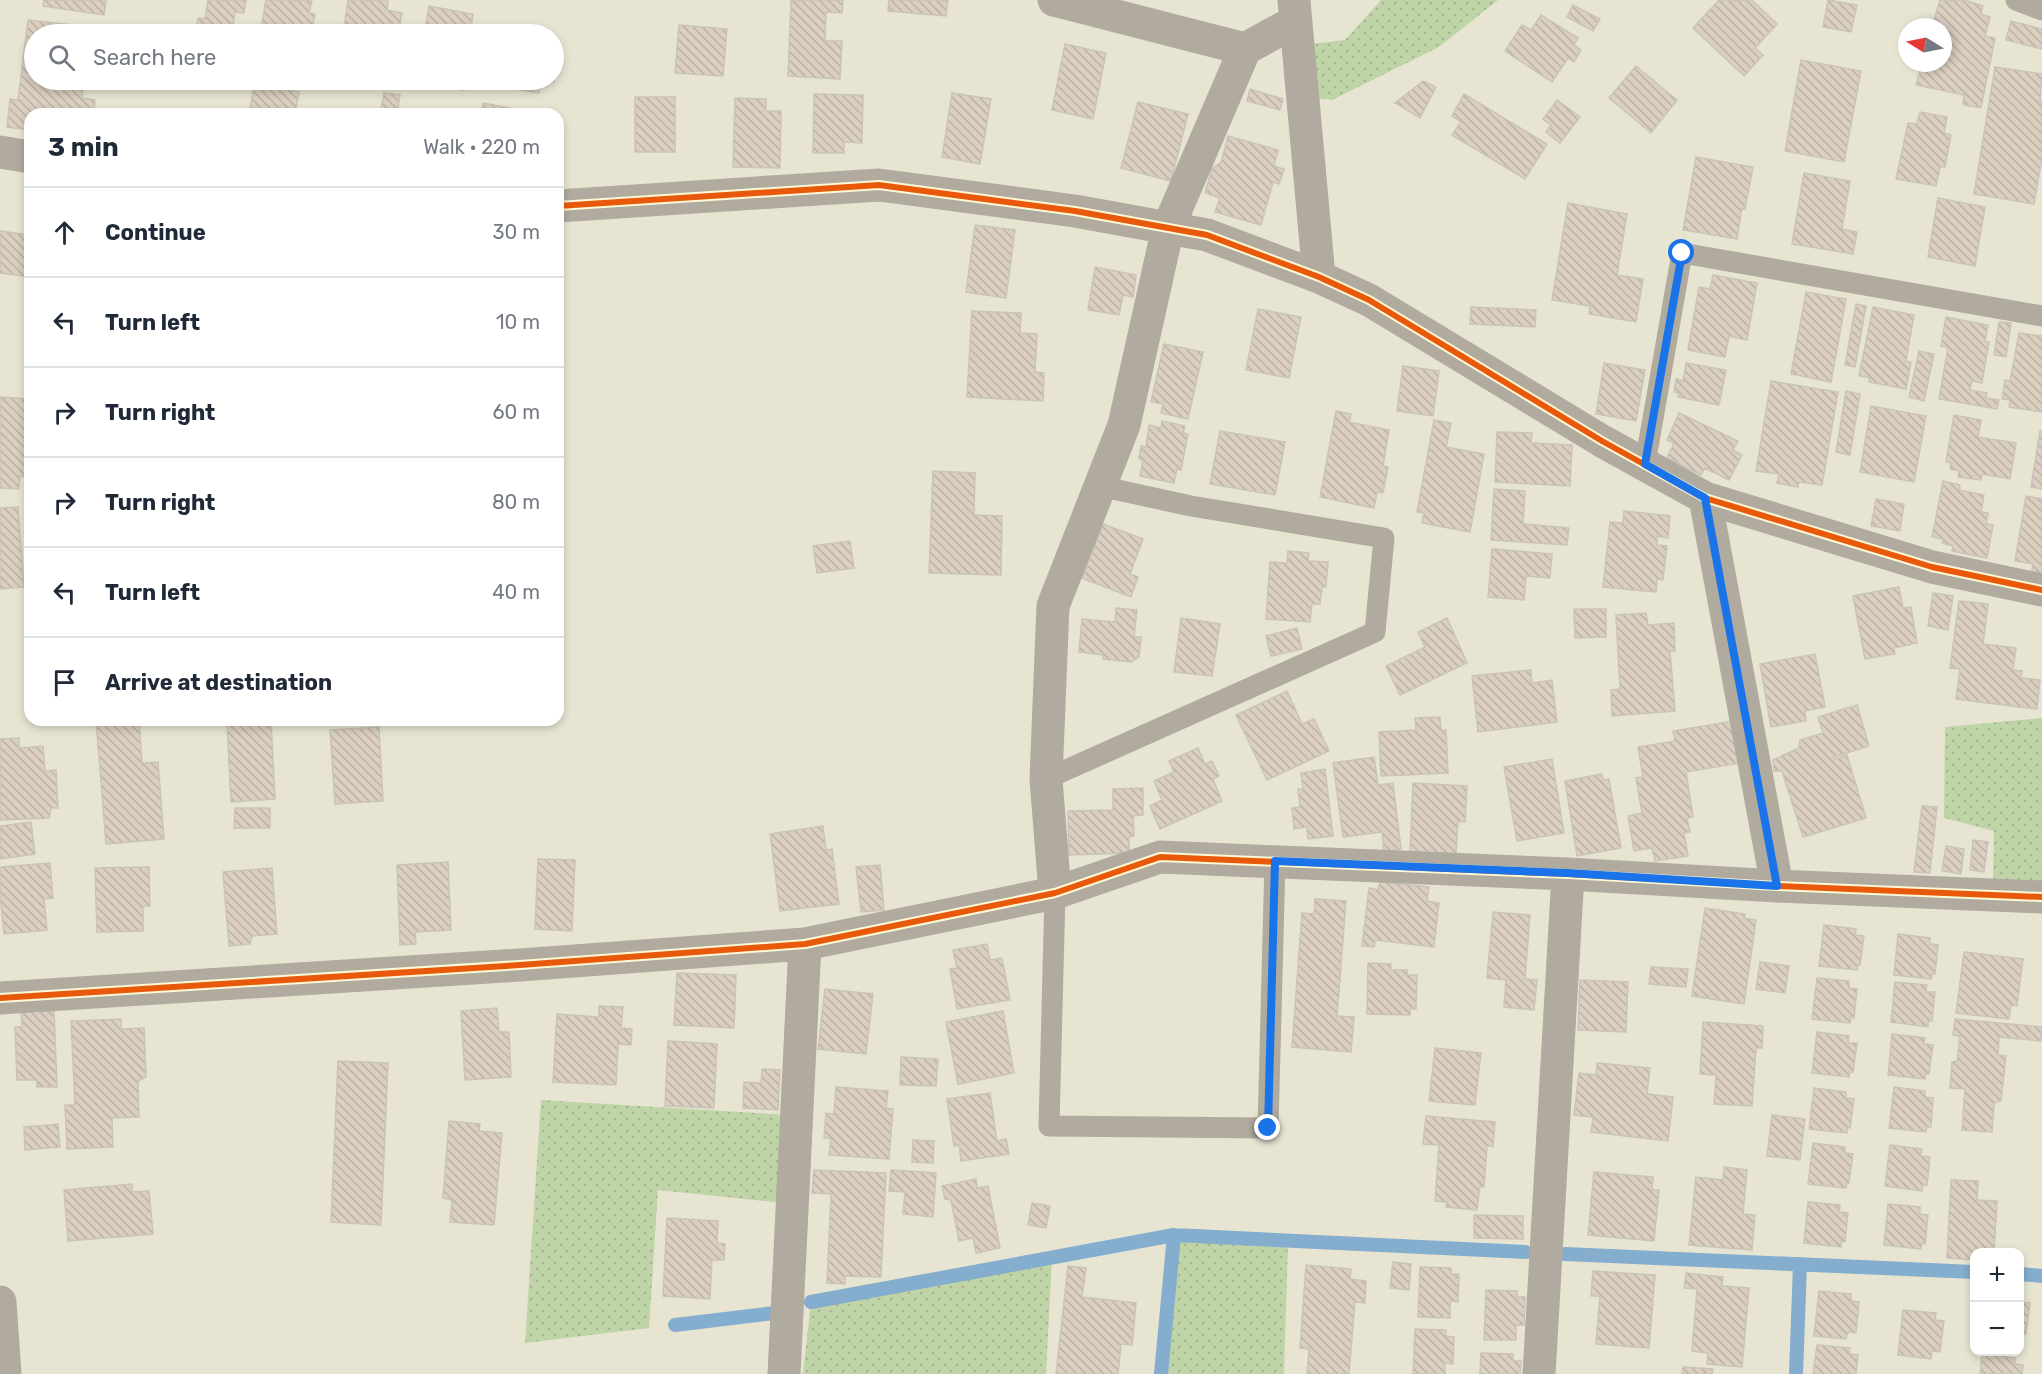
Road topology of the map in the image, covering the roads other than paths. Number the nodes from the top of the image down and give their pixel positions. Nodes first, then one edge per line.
1 (1054, 0) edge
2 (2016, 0) edge
3 (2042, 10) edge
4 (1295, 11) edge
5 (1245, 49) junction
6 (0, 152) edge
7 (24, 156) edge
8 (564, 206) edge
9 (1168, 228) junction
10 (1319, 277) junction
11 (2042, 316) edge
12 (1645, 464) junction
13 (1099, 486) junction
14 (1705, 498) junction
15 (2042, 590) edge
16 (1046, 779) junction
17 (1275, 861) junction
18 (1568, 873) junction
19 (1777, 886) junction
20 (1055, 893) junction
21 (2042, 897) edge
22 (805, 944) junction
23 (0, 998) edge
24 (0, 1302) edge
25 (5, 1374) edge
26 (784, 1374) edge
27 (1539, 1374) edge

1 - 5 street
2 - 3 lane
4 - 5 street
4 - 10 street
5 - 9 street
6 - 7 street
8 - 9 street
9 - 10 street
9 - 13 street
10 - 12 street
11 - 12 lane
12 - 14 street
13 - 16 street
13 - 16 lane
14 - 15 street
14 - 19 street
16 - 20 street
17 - 18 street
17 - 20 street
17 - 20 lane
18 - 19 street
18 - 27 street
19 - 21 street
20 - 22 street
22 - 23 street
22 - 26 street
24 - 25 street

